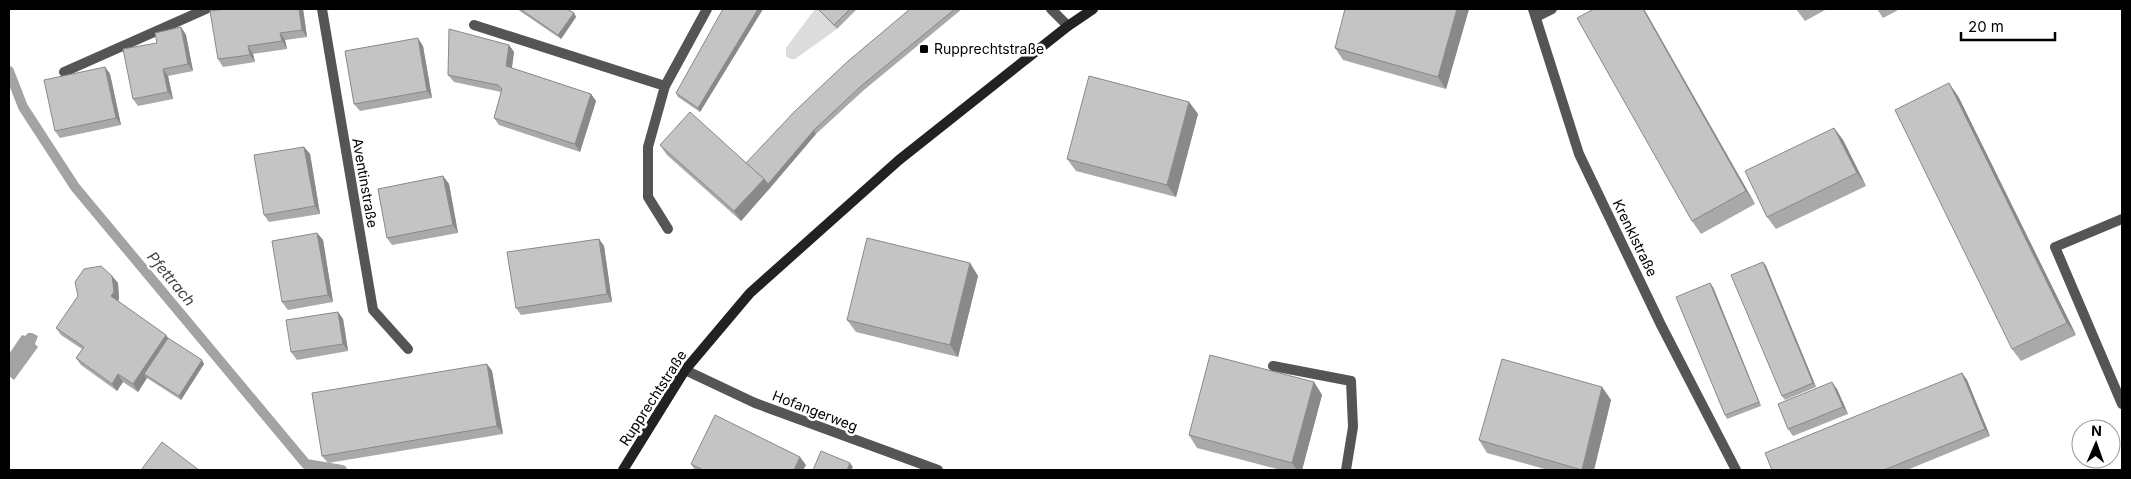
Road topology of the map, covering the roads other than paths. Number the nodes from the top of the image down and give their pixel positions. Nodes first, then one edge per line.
1 (206, 9) edge
2 (322, 9) edge
3 (707, 9) edge
4 (1051, 9) edge
5 (1093, 9) edge
6 (1552, 9) edge
7 (1534, 13) edge
8 (474, 25) dead end
9 (1068, 26) junction
10 (64, 72) dead end
11 (665, 86) junction
12 (2122, 219) edge
13 (668, 229) dead end
14 (408, 349) dead end
15 (1273, 366) dead end
16 (685, 370) junction
17 (2122, 404) edge
18 (623, 470) edge
19 (938, 470) edge
20 (1346, 470) edge
21 (1736, 470) edge

1 - 10 street
2 - 14 street, Aventinstraße
3 - 11 street
4 - 9 street
5 - 9 main road, Rupprechtstraße
6 - 7 street
7 - 21 street, Krenklstraße
8 - 11 street
9 - 16 main road, Rupprechtstraße
11 - 13 street
12 - 17 street
15 - 20 street
16 - 18 main road, Rupprechtstraße
16 - 19 street, Hofangerweg

